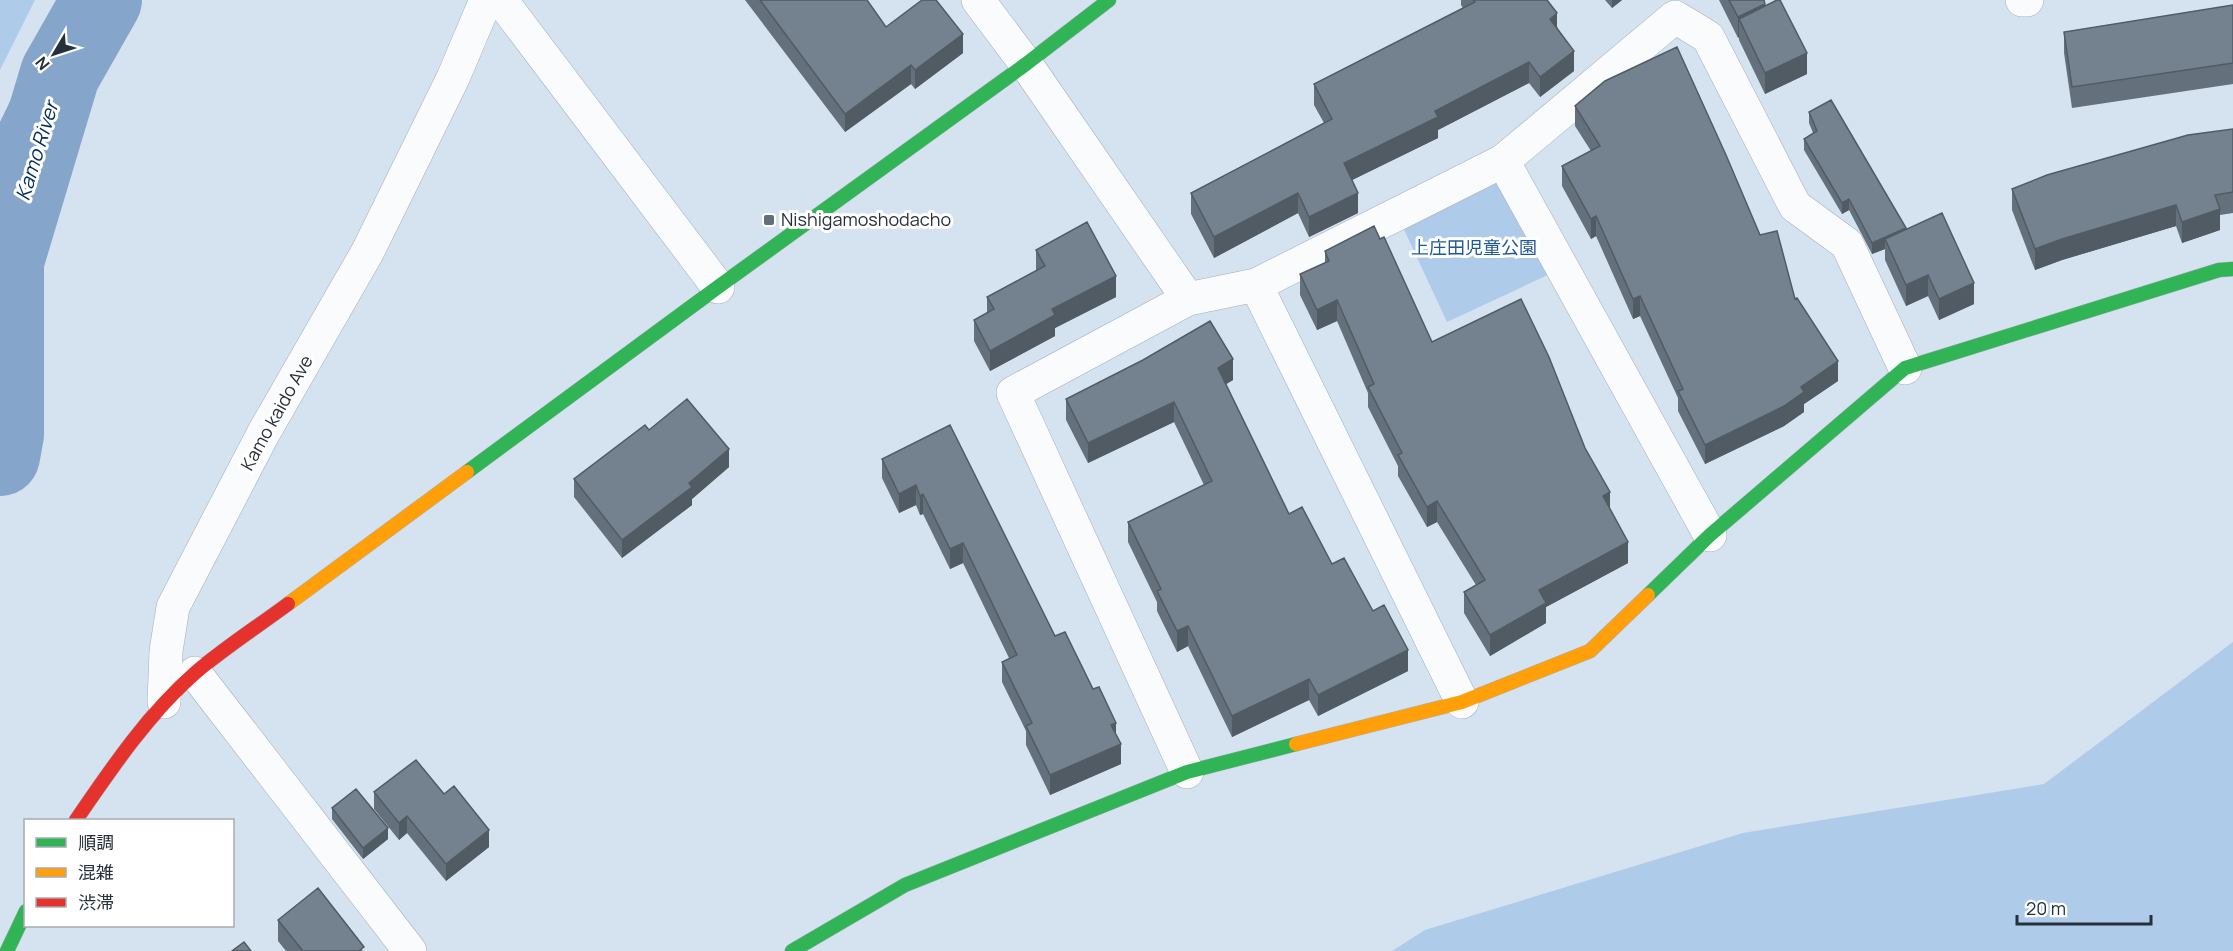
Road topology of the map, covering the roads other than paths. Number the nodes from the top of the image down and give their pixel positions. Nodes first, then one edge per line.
1 (486, 0) edge
2 (501, 0) edge
3 (978, 0) edge
4 (1109, 0) edge
5 (2022, 0) edge
6 (2027, 0) edge
7 (1026, 63) junction
8 (1503, 161) junction
9 (2233, 269) edge
10 (1256, 285) junction
11 (718, 287) junction
12 (1188, 299) junction
13 (1905, 368) junction
14 (1710, 535) junction
15 (195, 673) junction
16 (164, 702) junction
17 (1462, 702) junction
18 (1186, 772) junction
19 (77, 819) edge
20 (24, 915) edge
21 (7, 951) edge
22 (410, 951) edge
23 (792, 951) edge

1 - 16 street, Kamo kaido Ave
2 - 11 street
3 - 7 street
4 - 7 street
5 - 6 street
7 - 11 street
7 - 12 street
8 - 10 street
8 - 13 street
8 - 14 street
9 - 13 street
10 - 12 street
10 - 17 street
11 - 15 street
12 - 18 street
13 - 14 street
14 - 17 street
15 - 16 street
15 - 22 street
16 - 19 street
17 - 18 street
18 - 23 street
20 - 21 street

